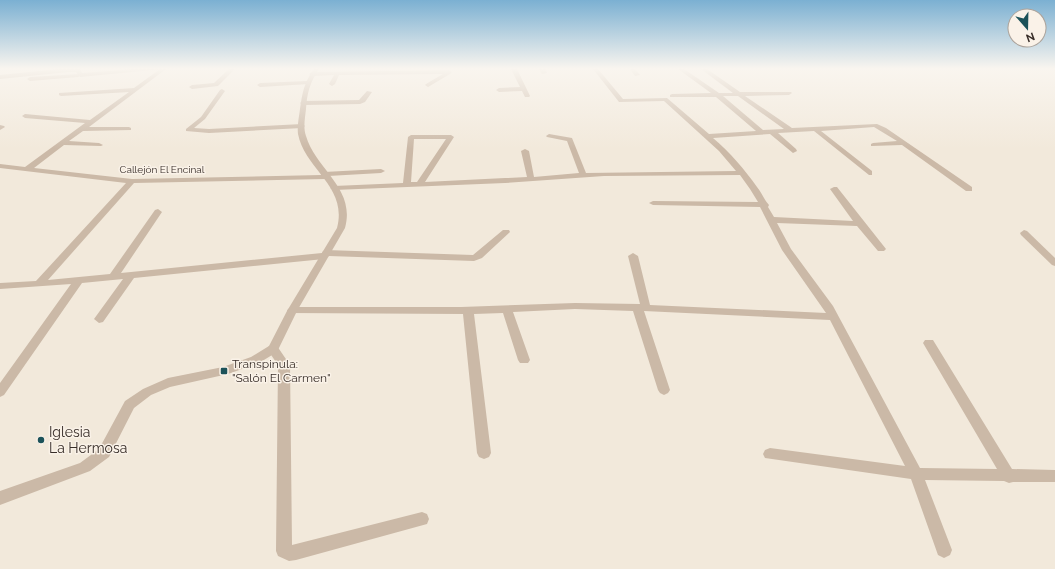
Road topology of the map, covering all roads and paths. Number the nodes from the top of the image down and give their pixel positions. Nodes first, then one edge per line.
1 (718, 95) edge
2 (740, 95) edge
3 (127, 96) edge
4 (219, 96) edge
5 (304, 96) edge
6 (367, 96) edge
7 (616, 96) edge
8 (672, 96) dead end
9 (693, 96) edge
10 (303, 103) junction
11 (25, 116) dead end
12 (92, 122) junction
13 (302, 126) junction
14 (814, 128) junction
15 (82, 129) junction
16 (129, 129) dead end
17 (790, 130) junction
18 (761, 132) junction
19 (772, 132) junction
20 (549, 136) dead end
21 (709, 136) junction
22 (63, 142) junction
23 (904, 143) junction
24 (99, 145) dead end
25 (873, 145) dead end
26 (525, 151) dead end
27 (793, 151) dead end
28 (0, 166) edge
29 (8, 167) junction
30 (27, 169) junction
31 (0, 171) edge
32 (381, 171) dead end
33 (743, 173) junction
34 (870, 173) dead end
35 (324, 175) junction
36 (584, 175) junction
37 (531, 179) junction
38 (132, 181) junction
39 (407, 184) junction
40 (420, 184) junction
41 (334, 188) junction
42 (834, 189) dead end
43 (969, 189) dead end
44 (653, 203) dead end
45 (765, 205) junction
46 (158, 212) dead end
47 (772, 220) junction
48 (860, 224) junction
49 (506, 232) dead end
50 (1024, 233) dead end
51 (882, 249) dead end
52 (325, 255) junction
53 (633, 256) dead end
54 (1055, 263) edge
55 (132, 274) junction
56 (114, 276) junction
57 (79, 280) junction
58 (39, 284) junction
59 (0, 286) edge
60 (642, 308) junction
61 (507, 309) junction
62 (292, 311) junction
63 (468, 311) junction
64 (834, 317) junction
65 (100, 319) dead end
66 (929, 342) dead end
67 (273, 349) junction
68 (524, 360) dead end
69 (664, 390) dead end
70 (0, 392) edge
71 (484, 453) dead end
72 (770, 454) dead end
73 (916, 474) junction
74 (1009, 476) junction
75 (1055, 476) edge
76 (0, 498) edge
77 (422, 519) dead end
78 (944, 550) dead end

1 - 18 street
2 - 17 street
3 - 12 street
4 - 13 street
5 - 10 street
6 - 10 street
7 - 21 street
8 - 9 street
10 - 13 street
11 - 12 street
12 - 15 street
13 - 35 street
14 - 17 street
14 - 23 street
14 - 34 street
15 - 16 street
15 - 22 street
17 - 19 street
18 - 19 street
18 - 21 street
19 - 27 street
20 - 36 street
21 - 33 street
22 - 24 street
22 - 30 street
23 - 25 street
23 - 43 street
26 - 37 street
28 - 29 street, Callejón El Encinal
29 - 30 street, Callejón El Encinal
29 - 31 street
30 - 38 street, Callejón El Encinal
32 - 35 street, Callejón El Encinal
33 - 36 street
33 - 45 street
35 - 38 street, Callejón El Encinal
35 - 41 street
36 - 37 street
37 - 40 street
38 - 58 street
39 - 40 street
39 - 40 street
39 - 41 street
41 - 52 street
42 - 48 street
44 - 45 street
45 - 47 street
46 - 56 street
47 - 48 street
47 - 64 street
48 - 51 street
49 - 52 street
50 - 54 street
52 - 55 street
52 - 62 street
53 - 60 street
55 - 56 street
55 - 65 street
56 - 57 street
57 - 58 street
57 - 70 street
58 - 59 street
60 - 61 street
60 - 64 street
60 - 69 street
61 - 63 street
61 - 68 street
62 - 63 street
62 - 67 street
63 - 71 street
64 - 73 street
66 - 74 street
67 - 76 street
67 - 77 street
72 - 73 street
73 - 74 street
73 - 78 street
74 - 75 street

